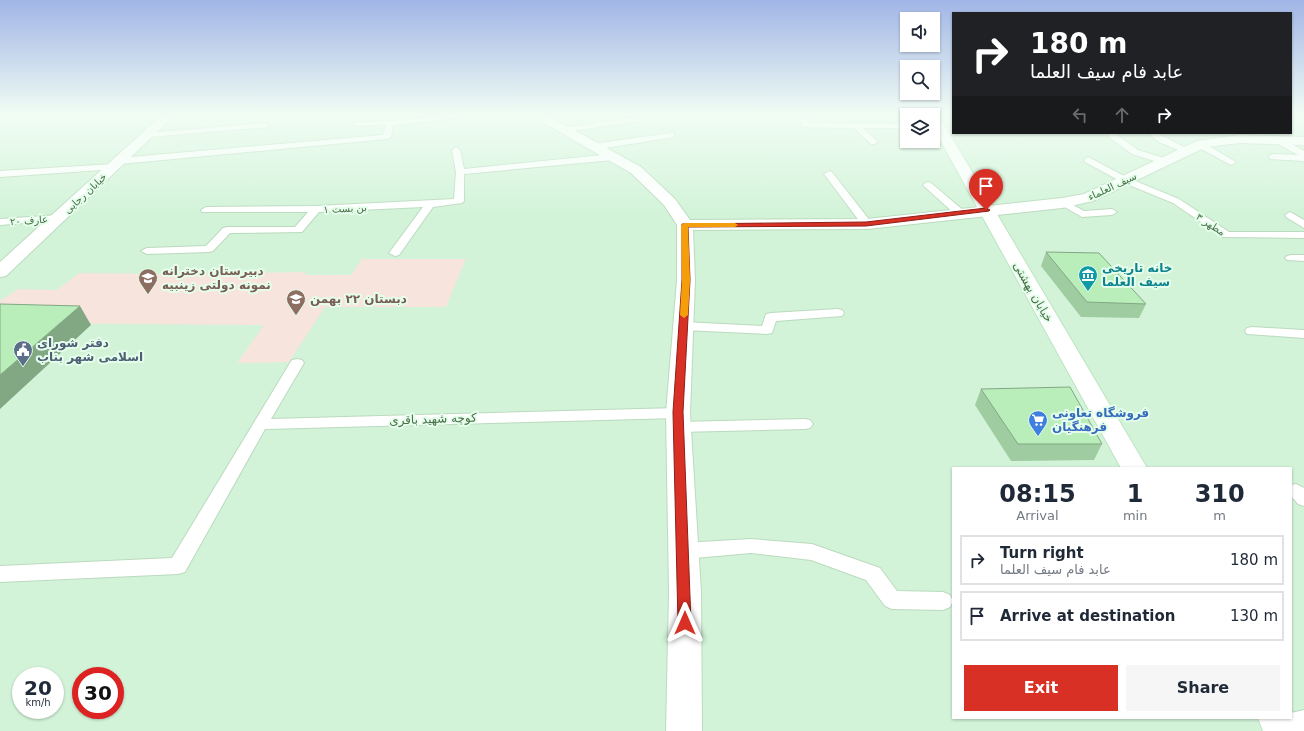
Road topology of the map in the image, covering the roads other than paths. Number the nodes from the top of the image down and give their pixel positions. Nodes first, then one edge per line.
1 (134, 148) edge
2 (282, 148) edge
3 (597, 148) edge
4 (619, 148) edge
5 (951, 148) edge
6 (1130, 148) edge
7 (1191, 148) edge
8 (1196, 148) edge
9 (1291, 148) edge
10 (456, 150) dead end
11 (603, 152) junction
12 (1304, 156) edge
13 (1273, 157) dead end
14 (1088, 160) dead end
15 (1164, 161) junction
16 (1232, 162) dead end
17 (116, 164) junction
18 (460, 172) junction
19 (0, 174) edge
20 (829, 174) dead end
21 (1125, 180) junction
22 (928, 185) dead end
23 (1064, 202) junction
24 (430, 204) junction
25 (316, 209) junction
26 (206, 210) dead end
27 (986, 210) junction
28 (1112, 212) dead end
29 (960, 213) junction
30 (1290, 215) dead end
31 (59, 218) junction
32 (0, 222) edge
33 (866, 224) junction
34 (685, 225) junction
35 (1304, 226) edge
36 (1304, 235) edge
37 (147, 251) dead end
38 (395, 253) dead end
39 (1291, 258) dead end
40 (1304, 258) edge
41 (3, 266) edge
42 (838, 313) dead end
43 (683, 326) junction
44 (1252, 331) dead end
45 (1304, 334) edge
46 (297, 363) dead end
47 (678, 420) junction
48 (260, 424) junction
49 (805, 424) dead end
50 (1133, 467) edge
51 (683, 552) junction
52 (0, 574) edge
53 (943, 601) dead end
54 (1277, 719) edge
55 (1304, 728) edge
56 (684, 731) edge
57 (1284, 731) edge
58 (1292, 731) edge

1 - 17 street, خیابان رجایی
2 - 17 lane
3 - 11 street
4 - 11 lane
5 - 27 street, خیابان بهشتی
6 - 15 lane
7 - 15 street, سیف العلماء
8 - 16 lane
9 - 12 lane
10 - 18 lane
11 - 18 lane
11 - 34 street
12 - 13 lane
14 - 21 lane, مطهر ۳
15 - 21 street, سیف العلماء
17 - 19 lane
17 - 31 street, خیابان رجایی
18 - 24 lane, بن بست ۱
20 - 33 lane
21 - 23 street, سیف العلماء
21 - 36 lane, مطهر ۳
22 - 29 lane
23 - 27 street, سیف العلماء
23 - 28 lane
24 - 25 lane, بن بست ۱
24 - 38 lane
25 - 26 lane
25 - 37 lane, بن بست ۱
27 - 29 street, سیف العلماء
27 - 50 street, خیابان بهشتی
29 - 33 street, سیف العلماء
30 - 35 lane
31 - 32 lane, عارف ۲۰
31 - 41 street, خیابان رجایی
33 - 34 street, سیف العلماء
34 - 43 street
39 - 40 lane
42 - 43 lane
43 - 47 street
44 - 45 lane
46 - 48 lane
47 - 48 lane, کوچه شهید باقری
47 - 49 lane, کوچه شهید باقری
47 - 51 street
48 - 52 lane
51 - 53 lane
51 - 56 street
54 - 57 street
55 - 58 street

